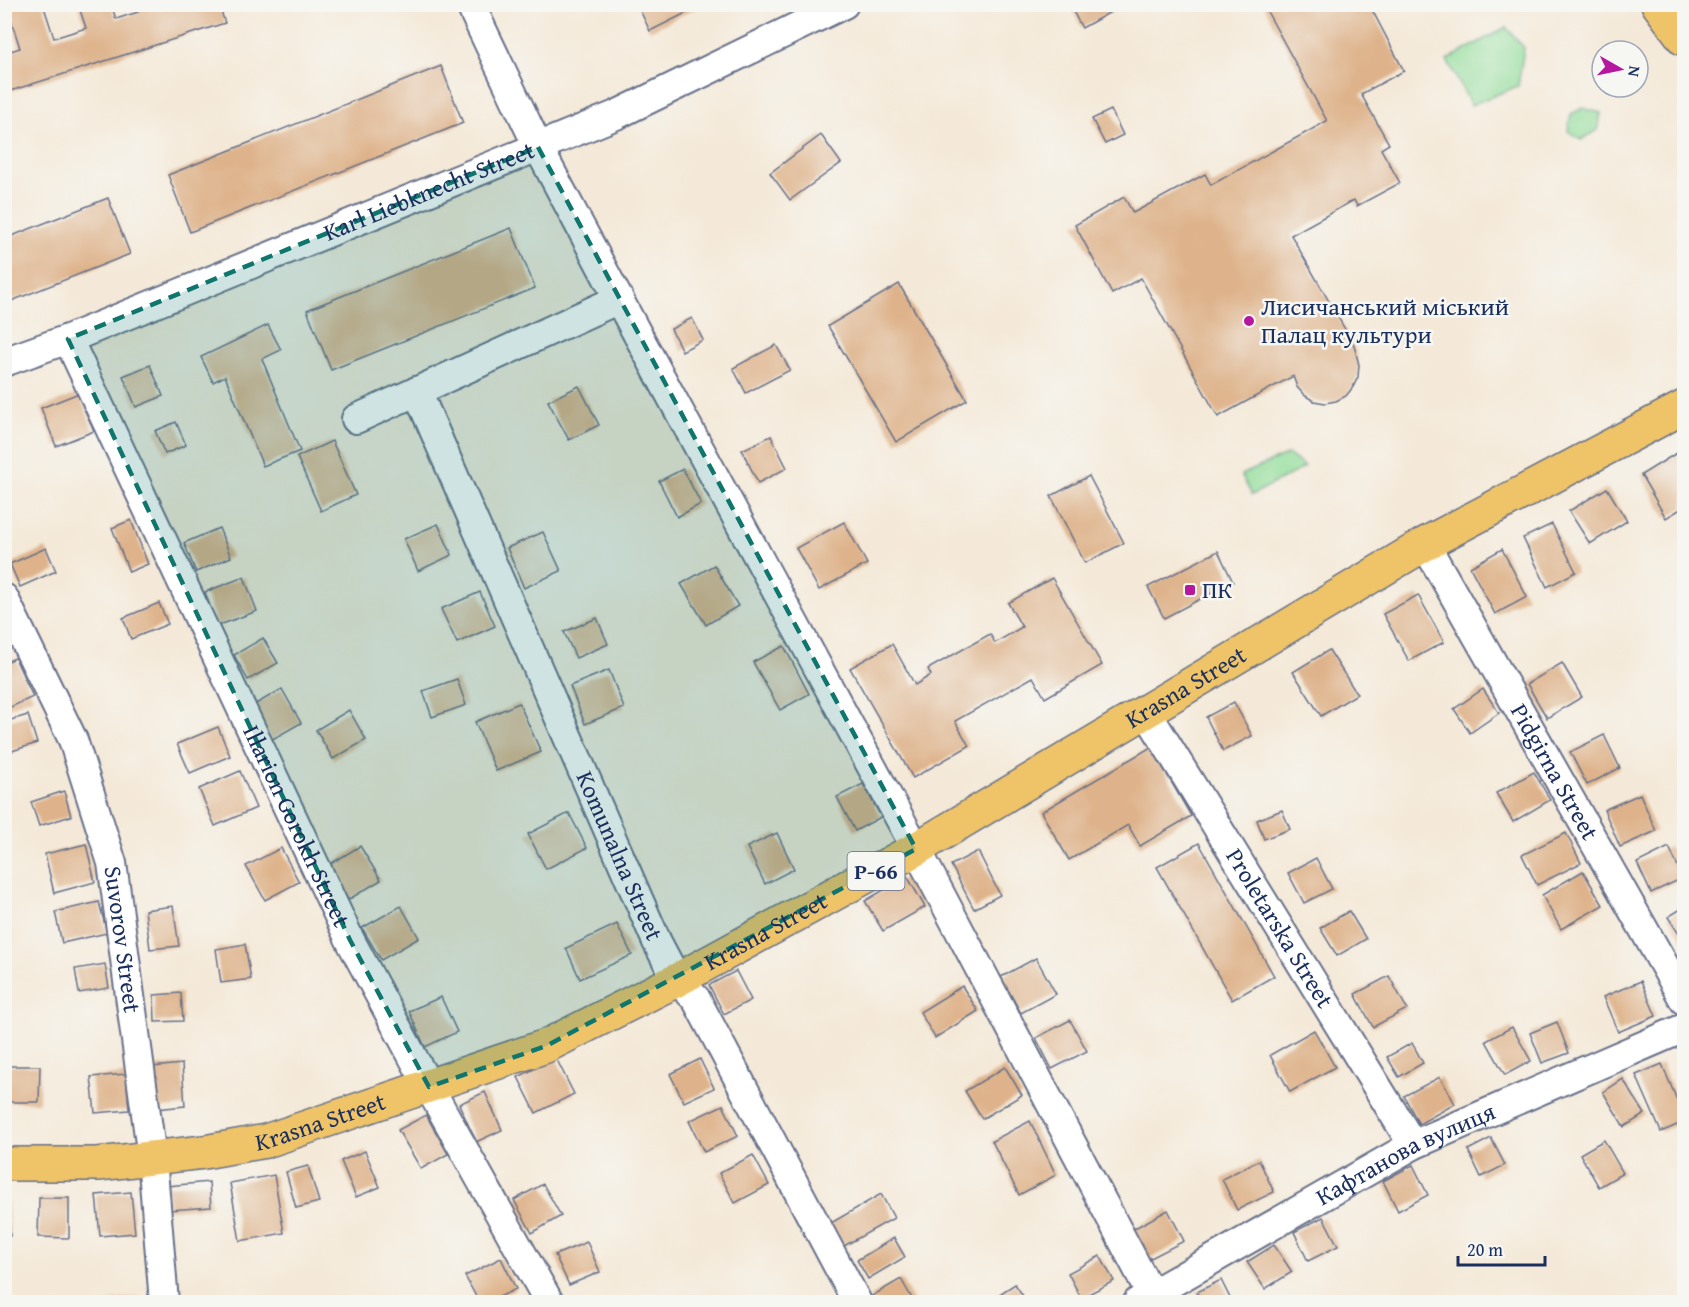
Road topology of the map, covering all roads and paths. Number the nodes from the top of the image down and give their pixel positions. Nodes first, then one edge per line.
1 (470, 4) edge
2 (844, 4) edge
3 (1664, 6) edge
4 (1684, 39) edge
5 (538, 147) junction
6 (619, 299) junction
7 (68, 339) junction
8 (4, 362) edge
9 (417, 391) junction
10 (1683, 412) edge
11 (356, 419) dead end
12 (1425, 544) junction
13 (4, 598) edge
14 (1146, 711) junction
15 (916, 849) junction
16 (677, 980) junction
17 (1684, 1000) edge
18 (1684, 1028) edge
19 (429, 1087) junction
20 (1413, 1145) junction
21 (152, 1158) junction
22 (4, 1164) edge
23 (1144, 1298) edge
24 (164, 1302) edge
25 (549, 1302) edge
26 (857, 1302) edge

1 - 5 street
2 - 5 street, Karl Liebknecht Street
3 - 4 main road
5 - 6 street
5 - 7 street, Karl Liebknecht Street
6 - 9 street
6 - 15 street
7 - 8 street, Karl Liebknecht Street
7 - 19 street, Illarion Gorokh Street
9 - 11 street
9 - 16 street, Komunalna Street
10 - 12 main road, Krasna Street / Р-66
12 - 14 main road, Krasna Street / Р-66
12 - 17 street, Pidgirna Street
13 - 21 street, Suvorov Street
14 - 15 main road, Krasna Street / Р-66
14 - 20 street, Proletarska Street
15 - 16 main road, Krasna Street / Р-66
15 - 23 street
16 - 19 main road, Krasna Street / Р-66
16 - 26 street, Komunalna Street
18 - 20 street, Кафтанова вулиця
19 - 21 main road, Krasna Street / Р-66
19 - 25 street, Illarion Gorokh Street
20 - 23 street, Кафтанова вулиця
21 - 22 main road, Krasna Street / Р-66
21 - 24 street, Suvorov Street

